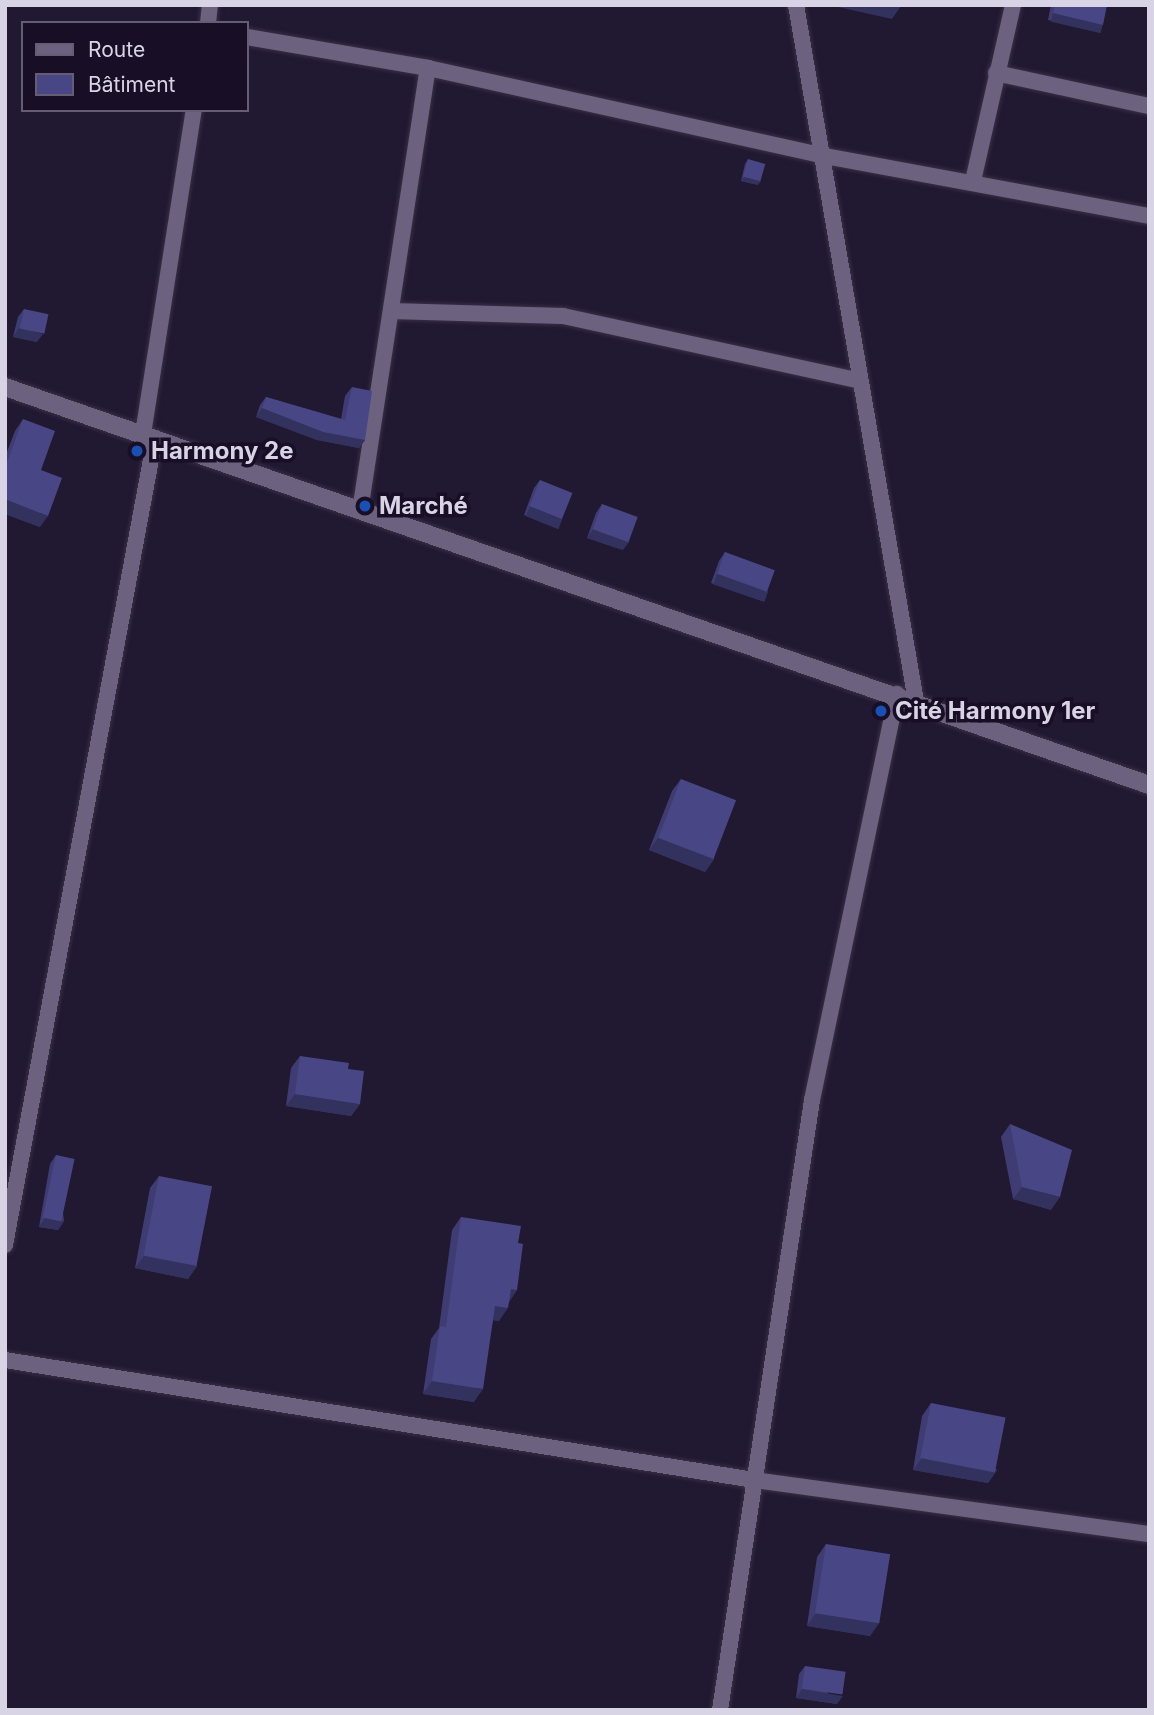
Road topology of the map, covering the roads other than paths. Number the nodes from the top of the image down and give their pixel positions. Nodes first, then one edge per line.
1 (796, 5) edge
2 (1013, 5) edge
3 (248, 37) edge
4 (428, 68) junction
5 (996, 73) junction
6 (1149, 106) edge
7 (194, 112) edge
8 (820, 155) junction
9 (973, 181) junction
10 (1149, 216) edge
11 (391, 310) junction
12 (860, 381) junction
13 (5, 387) edge
14 (149, 436) junction
15 (360, 511) junction
16 (897, 694) junction
17 (916, 701) junction
18 (1149, 785) edge
19 (5, 1245) edge
20 (5, 1360) edge
21 (754, 1480) junction
22 (1149, 1534) edge
23 (720, 1710) edge

1 - 8 street
2 - 5 street
3 - 4 street
4 - 8 street
4 - 11 street
5 - 6 street
5 - 9 street
7 - 14 street
8 - 9 street
8 - 12 street
9 - 10 street
11 - 12 street
11 - 15 street
12 - 17 street
13 - 14 street
14 - 15 street
14 - 19 street
15 - 16 street
16 - 17 street
16 - 21 street
17 - 18 street
20 - 21 street
21 - 22 street
21 - 23 street

